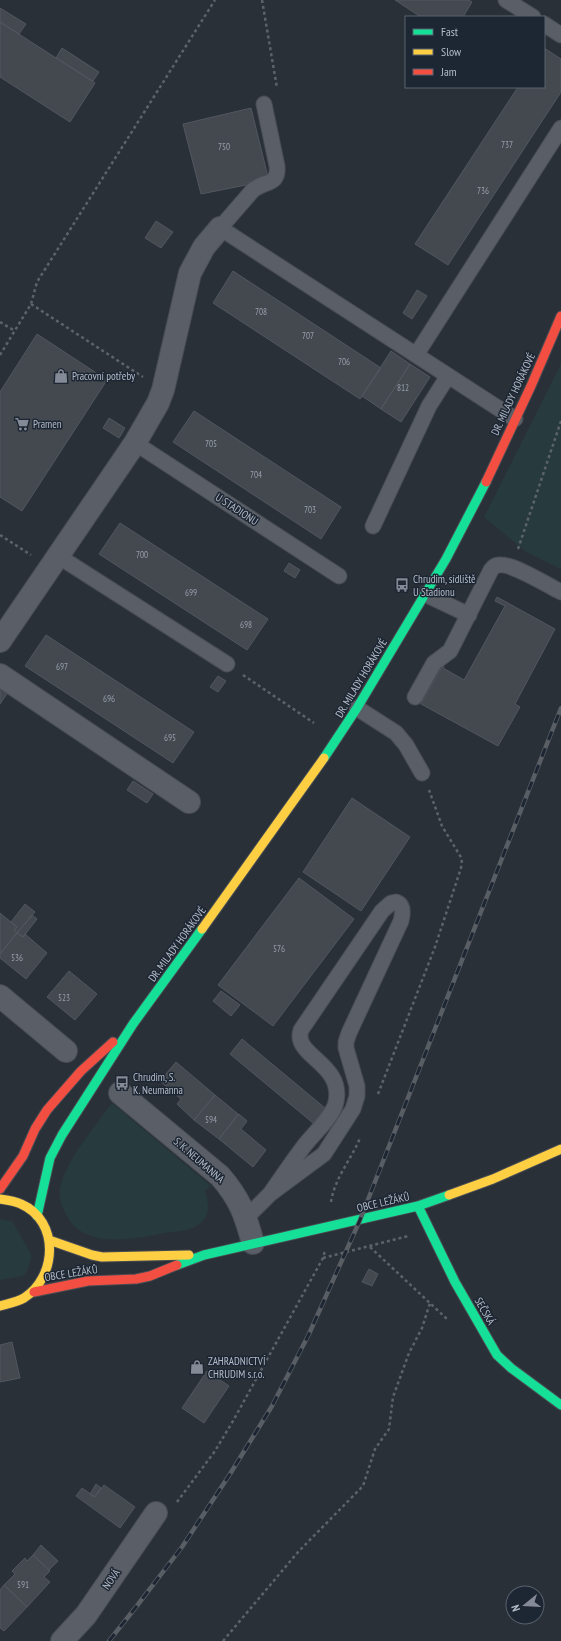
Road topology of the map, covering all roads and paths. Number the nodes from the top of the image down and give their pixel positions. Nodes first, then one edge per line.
1 (215, 0) edge
2 (262, 0) edge
3 (506, 0) edge
4 (531, 16) edge
5 (545, 25) edge
6 (561, 35) edge
7 (264, 106) joint
8 (561, 128) edge
9 (220, 228) junction
10 (31, 304) junction
11 (561, 316) edge
12 (0, 322) edge
13 (14, 331) junction
14 (0, 355) edge
15 (416, 355) junction
16 (448, 376) junction
17 (163, 390) junction
18 (515, 419) junction
19 (561, 421) edge
20 (135, 443) junction
21 (373, 526) dead end
22 (0, 535) edge
23 (54, 561) junction
24 (512, 567) junction
25 (339, 576) dead end
26 (560, 592) edge
27 (425, 594) junction
28 (468, 615) junction
29 (0, 641) edge
30 (226, 664) joint
31 (0, 675) edge
32 (415, 697) dead end
33 (357, 708) junction
34 (314, 724) dead end
35 (422, 773) joint
36 (189, 802) dead end
37 (0, 996) edge
38 (133, 1024) junction
39 (66, 1051) dead end
40 (120, 1093) dead end
41 (377, 1096) dead end
42 (363, 1131) dead end
43 (561, 1149) edge
44 (0, 1189) edge
45 (270, 1194) junction
46 (0, 1199) edge
47 (418, 1206) junction
48 (37, 1216) junction
49 (246, 1218) junction
50 (329, 1226) junction
51 (49, 1240) junction
52 (253, 1243) junction
53 (204, 1255) junction
54 (323, 1258) junction
55 (34, 1292) junction
56 (430, 1303) junction
57 (0, 1306) edge
58 (451, 1322) dead end
59 (561, 1405) edge
60 (156, 1513) joint
61 (62, 1641) edge
62 (223, 1641) edge

1 - 10 path
2 - 7 path
3 - 4 lane
5 - 6 lane
7 - 9 lane
8 - 15 lane
9 - 15 lane
9 - 17 street
10 - 13 path
10 - 17 path
11 - 18 main road, DR. MILADY HORÁKOVÉ
12 - 13 path
13 - 14 path
15 - 16 lane
16 - 18 lane
16 - 21 lane
17 - 20 street
18 - 27 main road, DR. MILADY HORÁKOVÉ
19 - 24 path
20 - 23 street
20 - 25 lane, U STADIONU
22 - 23 path
23 - 29 street
23 - 30 lane
24 - 26 lane
24 - 28 lane
27 - 28 lane
27 - 33 main road, DR. MILADY HORÁKOVÉ
28 - 32 lane
30 - 34 path
31 - 36 street
33 - 35 lane
33 - 38 main road, DR. MILADY HORÁKOVÉ
35 - 41 path
37 - 39 street
38 - 44 main road, DR. MILADY HORÁKOVÉ
38 - 48 main road, DR. MILADY HORÁKOVÉ
40 - 49 street, S. K. NEUMANNA
42 - 50 path
43 - 47 main road, OBCE LEŽÁKŮ
45 - 45 lane
45 - 49 lane
46 - 48 main road
47 - 50 main road, OBCE LEŽÁKŮ
47 - 59 main road, SEČSKÁ
48 - 51 main road
49 - 52 street, S. K. NEUMANNA
50 - 52 main road, OBCE LEŽÁKŮ
50 - 54 path
51 - 53 main road, OBCE LEŽÁKŮ
51 - 55 main road
52 - 53 main road, OBCE LEŽÁKŮ
53 - 55 main road, OBCE LEŽÁKŮ
54 - 56 path
54 - 60 path
55 - 57 main road
56 - 58 path
56 - 62 path
60 - 61 street, NOVÁ

